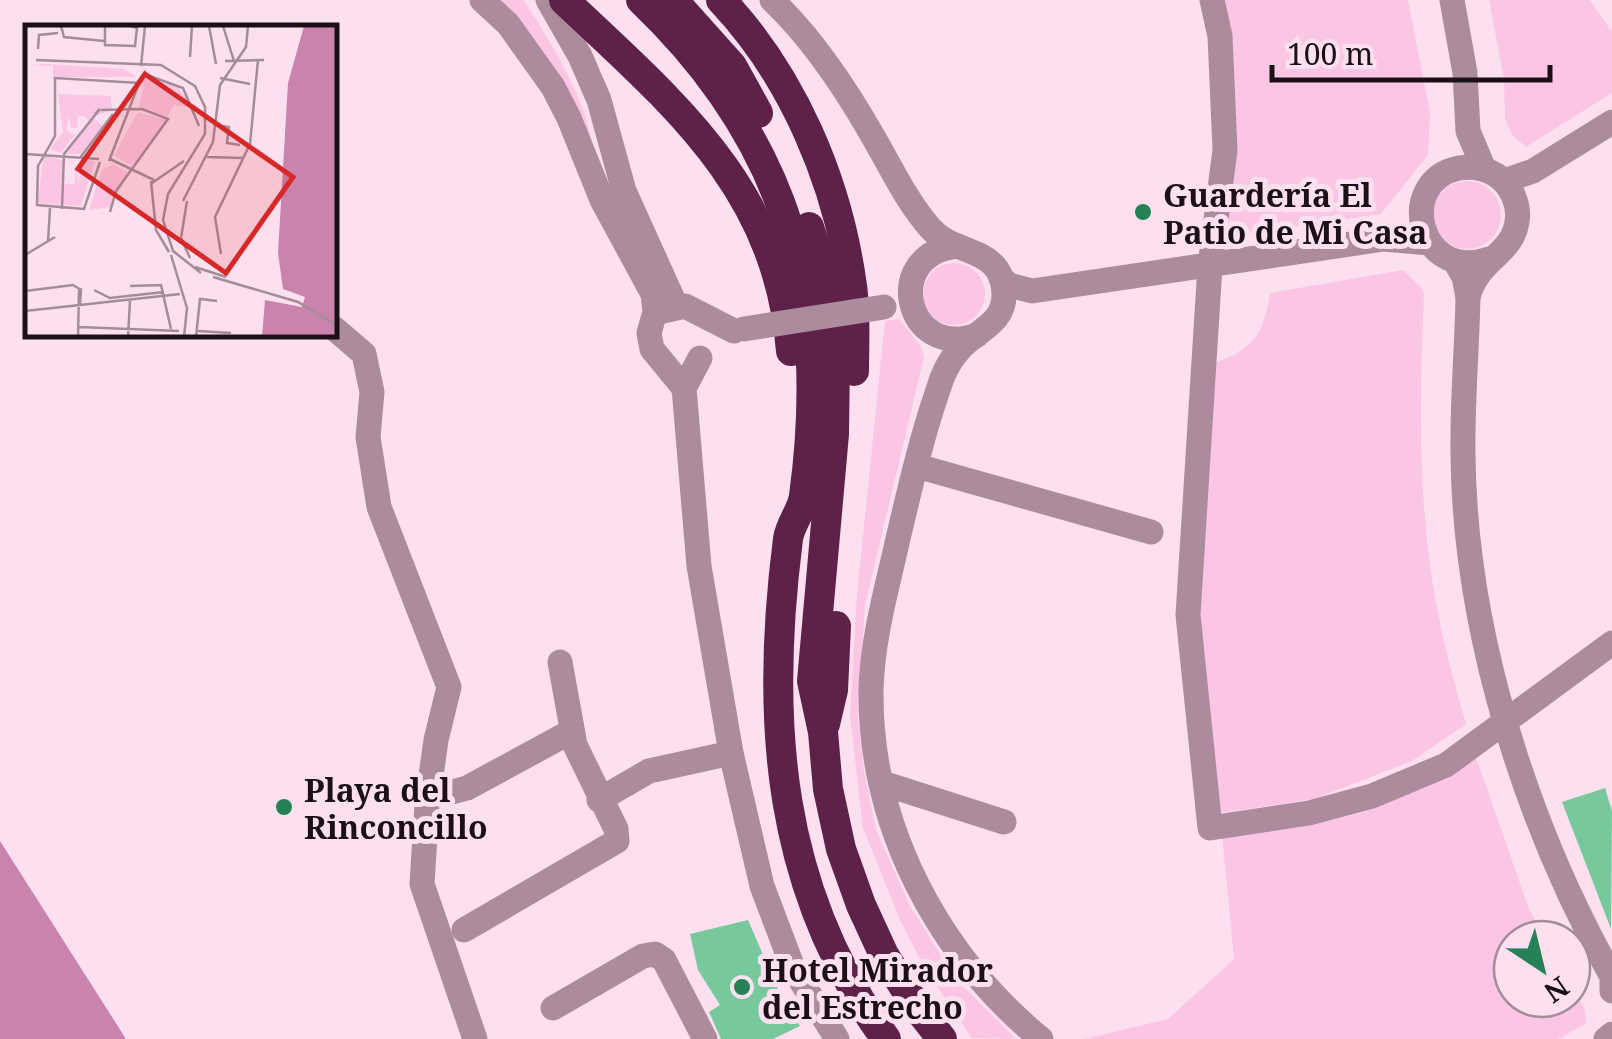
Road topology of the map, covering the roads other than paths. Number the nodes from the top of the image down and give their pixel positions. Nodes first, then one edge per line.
1 (482, 0) edge
2 (548, 0) edge
3 (564, 0) edge
4 (641, 0) edge
5 (673, 0) edge
6 (721, 0) edge
7 (772, 0) edge
8 (1212, 0) edge
9 (1452, 0) edge
10 (1612, 122) edge
11 (1468, 131) junction
12 (1456, 169) junction
13 (1501, 184) junction
14 (1421, 218) junction
15 (1384, 239) junction
16 (1430, 243) junction
17 (958, 246) junction
18 (1489, 259) junction
19 (1454, 261) junction
20 (1210, 266) junction
21 (1001, 278) junction
22 (1032, 291) junction
23 (1468, 297) junction
24 (911, 302) junction
25 (676, 306) junction
26 (1000, 311) junction
27 (702, 315) junction
28 (653, 321) junction
29 (739, 330) junction
30 (338, 332) edge
31 (977, 335) junction
32 (703, 354) junction
33 (664, 362) junction
34 (684, 388) junction
35 (917, 466) junction
36 (1151, 532) dead end
37 (788, 533) junction
38 (1612, 643) edge
39 (560, 662) dead end
40 (1505, 724) junction
41 (572, 730) junction
42 (822, 732) junction
43 (731, 754) junction
44 (882, 783) junction
45 (452, 792) dead end
46 (599, 800) junction
47 (1004, 822) dead end
48 (464, 930) dead end
49 (1605, 948) edge
50 (1612, 977) edge
51 (1612, 990) edge
52 (554, 1008) dead end
53 (827, 1036) edge
54 (475, 1039) edge
55 (705, 1039) edge
56 (886, 1039) edge
57 (942, 1039) edge
58 (1041, 1039) edge

1 - 28 street
2 - 25 street
3 - 37 highway
4 - 37 highway
5 - 42 highway
6 - 42 highway
7 - 17 street
8 - 20 street
9 - 11 street
10 - 13 street
11 - 12 street
11 - 13 street
12 - 13 street
12 - 14 street
13 - 18 street
14 - 15 street
14 - 16 street
15 - 16 street
15 - 20 street
16 - 19 street
17 - 21 street
17 - 24 street
18 - 19 street
18 - 23 street
19 - 23 street
20 - 22 street
20 - 40 street
21 - 22 street
21 - 26 street
22 - 26 street
23 - 40 street
24 - 29 street, bridge
24 - 31 street
25 - 27 street
25 - 28 street
26 - 31 street
27 - 29 street
27 - 32 street
28 - 33 street
29 - 32 street
30 - 54 street
31 - 35 street
32 - 33 street
32 - 34 street
33 - 34 street
34 - 43 street
35 - 36 street
35 - 44 street
37 - 56 highway
38 - 40 street
39 - 41 street
40 - 49 street
41 - 45 street
41 - 46 street
42 - 57 highway
43 - 46 street
43 - 53 street
44 - 47 street
44 - 58 street
46 - 48 street
49 - 50 street
50 - 51 street
52 - 55 street

